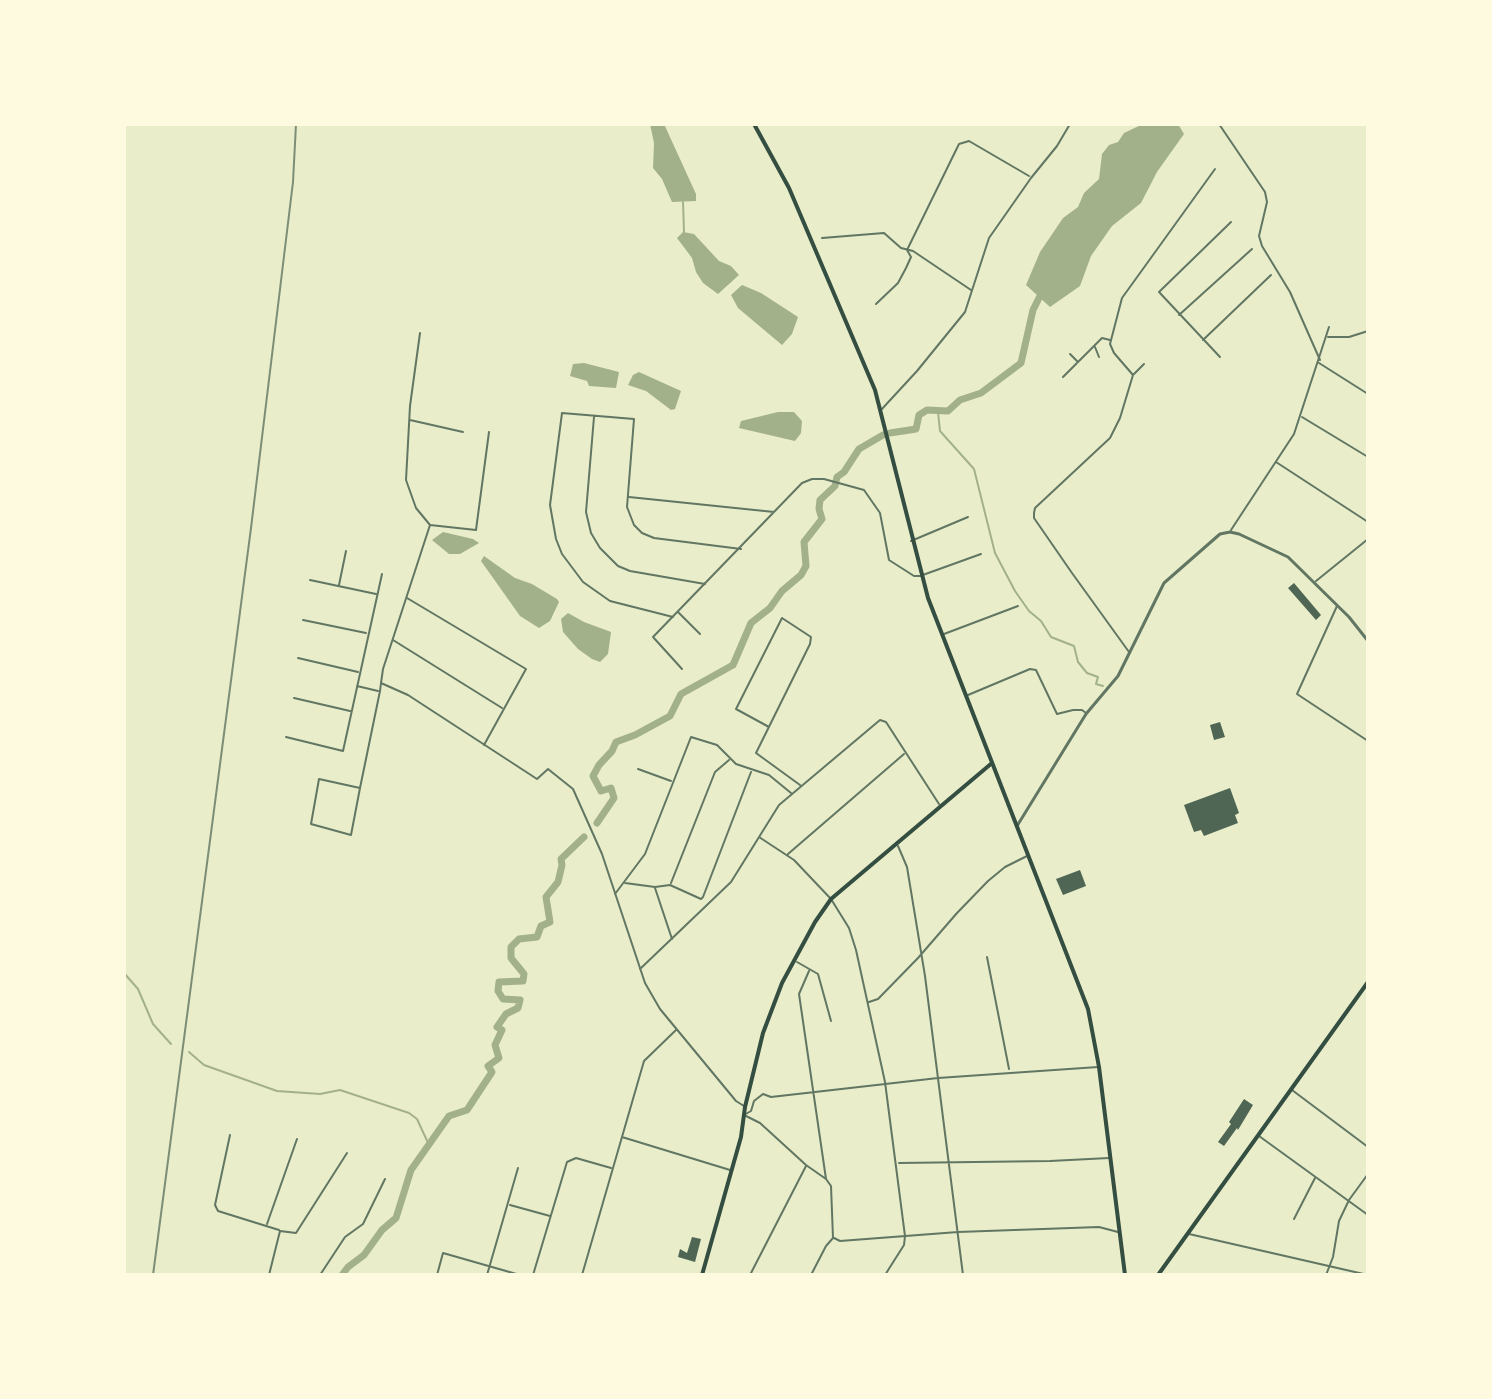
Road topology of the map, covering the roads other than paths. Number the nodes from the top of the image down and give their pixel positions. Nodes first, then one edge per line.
1 (754, 124) edge
2 (1070, 124) edge
3 (1219, 124) edge
4 (1215, 169) dead end
5 (1031, 178) junction
6 (1231, 222) dead end
7 (822, 238) dead end
8 (1252, 249) dead end
9 (907, 250) junction
10 (1271, 275) dead end
11 (973, 291) junction
12 (876, 304) dead end
13 (1179, 315) junction
14 (1329, 327) dead end
15 (1368, 331) edge
16 (420, 333) dead end
17 (1326, 337) junction
18 (1111, 340) junction
19 (1203, 340) junction
20 (1094, 346) junction
21 (1070, 354) dead end
22 (1099, 357) dead end
23 (1220, 357) dead end
24 (1320, 361) junction
25 (1078, 362) junction
26 (1144, 364) dead end
27 (1133, 375) junction
28 (1063, 377) dead end
29 (1368, 394) edge
30 (880, 411) junction
31 (595, 415) junction
32 (1302, 417) junction
33 (410, 420) junction
34 (463, 432) dead end
35 (489, 432) dead end
36 (1368, 457) edge
37 (1275, 462) junction
38 (628, 497) junction
39 (776, 513) junction
40 (968, 517) dead end
41 (1368, 522) edge
42 (430, 525) junction
43 (1230, 532) junction
44 (1368, 539) edge
45 (911, 541) junction
46 (741, 549) junction
47 (346, 551) dead end
48 (981, 554) dead end
49 (382, 574) dead end
50 (920, 576) junction
51 (310, 580) dead end
52 (1315, 583) junction
53 (706, 584) junction
54 (339, 586) junction
55 (377, 594) junction
56 (407, 598) junction
57 (1018, 606) dead end
58 (1337, 606) junction
59 (678, 612) junction
60 (673, 617) junction
61 (303, 620) dead end
62 (368, 633) junction
63 (700, 634) dead end
64 (942, 635) junction
65 (393, 640) junction
66 (1368, 641) edge
67 (1129, 652) junction
68 (298, 658) dead end
69 (682, 669) dead end
70 (360, 672) junction
71 (381, 683) junction
72 (357, 686) junction
73 (380, 691) junction
74 (966, 696) junction
75 (294, 698) dead end
76 (503, 709) junction
77 (352, 711) junction
78 (1086, 714) junction
79 (769, 727) junction
80 (286, 737) dead end
81 (1368, 741) edge
82 (484, 746) junction
83 (906, 752) junction
84 (730, 759) junction
85 (992, 763) junction
86 (638, 769) dead end
87 (752, 771) junction
88 (673, 781) junction
89 (801, 786) junction
90 (360, 788) junction
91 (792, 794) junction
92 (940, 805) junction
93 (1017, 826) junction
94 (759, 837) junction
95 (897, 843) junction
96 (787, 855) junction
97 (1028, 856) junction
98 (624, 883) junction
99 (670, 885) junction
100 (655, 887) junction
101 (614, 895) junction
102 (831, 899) junction
103 (672, 939) junction
104 (921, 955) junction
105 (987, 957) dead end
106 (794, 960) junction
107 (640, 969) junction
108 (809, 971) junction
109 (1368, 982) edge
110 (868, 1002) junction
111 (831, 1021) dead end
112 (677, 1029) junction
113 (1099, 1067) junction
114 (1009, 1071) junction
115 (938, 1078) junction
116 (885, 1082) junction
117 (1291, 1090) junction
118 (814, 1091) junction
119 (745, 1107) junction
120 (744, 1115) junction
121 (230, 1135) dead end
122 (1259, 1136) junction
123 (621, 1137) junction
124 (297, 1139) dead end
125 (1368, 1147) edge
126 (347, 1153) dead end
127 (1110, 1157) junction
128 (950, 1162) junction
129 (897, 1163) junction
130 (806, 1165) junction
131 (518, 1168) dead end
132 (612, 1169) junction
133 (731, 1170) junction
134 (1368, 1174) edge
135 (1316, 1177) junction
136 (385, 1179) dead end
137 (826, 1179) junction
138 (1349, 1200) junction
139 (508, 1204) junction
140 (1368, 1215) edge
141 (551, 1217) junction
142 (1294, 1219) dead end
143 (266, 1225) junction
144 (280, 1231) junction
145 (958, 1232) junction
146 (1119, 1232) junction
147 (1188, 1234) junction
148 (905, 1236) junction
149 (833, 1238) junction
150 (490, 1266) junction
151 (1329, 1266) junction
152 (269, 1275) edge
153 (320, 1275) edge
154 (437, 1275) edge
155 (487, 1275) edge
156 (520, 1275) edge
157 (533, 1275) edge
158 (582, 1275) edge
159 (702, 1275) edge
160 (750, 1275) edge
161 (811, 1275) edge
162 (885, 1275) edge
163 (963, 1275) edge
164 (1124, 1275) edge
165 (1158, 1275) edge
166 (1326, 1275) edge
167 (1368, 1275) edge

1 - 30 main road
2 - 5 street
3 - 24 street
4 - 18 street
5 - 9 street
5 - 11 street
6 - 13 street
7 - 9 street
8 - 13 street
9 - 11 street
9 - 12 street
10 - 19 street
11 - 30 street
13 - 19 street
14 - 17 street
15 - 17 street
16 - 33 street
17 - 24 street
18 - 20 street
18 - 27 street
19 - 23 street
20 - 22 street
20 - 25 street
21 - 25 street
24 - 29 street
24 - 32 street
25 - 28 street
26 - 27 street
27 - 67 street
30 - 45 main road
31 - 38 street
31 - 53 street
31 - 60 street
32 - 36 street
32 - 37 street
33 - 34 street
33 - 42 street
35 - 42 street
37 - 41 street
37 - 43 street
38 - 39 street
38 - 46 street
39 - 46 street
39 - 50 street
40 - 45 street
42 - 56 street
43 - 52 street
43 - 67 street
44 - 52 street
45 - 50 main road
46 - 53 street
47 - 54 street
48 - 50 street
49 - 55 street
50 - 64 main road
51 - 54 street
52 - 58 street
53 - 59 street
54 - 55 street
55 - 62 street
56 - 65 street
56 - 76 street
57 - 64 street
58 - 66 street
58 - 81 street
59 - 60 street
59 - 63 street
60 - 69 street
61 - 62 street
62 - 70 street
64 - 74 main road
65 - 71 street
65 - 76 street
67 - 78 street
68 - 70 street
70 - 72 street
71 - 73 street
71 - 82 street
72 - 73 street
72 - 77 street
73 - 90 street
74 - 78 street
74 - 85 main road
75 - 77 street
76 - 82 street
77 - 80 street
78 - 93 street
79 - 79 street
79 - 89 street
82 - 101 street
83 - 89 street
83 - 92 street
83 - 96 street
84 - 87 street
84 - 88 street
84 - 99 street
85 - 92 main road
85 - 93 main road
86 - 88 street
87 - 91 street
87 - 99 street
88 - 98 street
89 - 91 street
90 - 90 street
91 - 94 street
92 - 95 main road
93 - 97 main road
94 - 96 street
94 - 103 street
95 - 102 main road
95 - 104 street
96 - 102 street
97 - 104 street
97 - 113 main road
98 - 100 street
98 - 101 street
99 - 100 street
100 - 103 street
101 - 107 street
102 - 106 main road
102 - 110 street
103 - 107 street
104 - 110 street
104 - 115 street
105 - 114 street
106 - 108 street
106 - 119 main road
107 - 112 street
108 - 111 street
108 - 118 street
109 - 117 main road
110 - 116 street
112 - 119 street
112 - 123 street
113 - 114 street
113 - 127 main road
114 - 115 street
115 - 116 street
115 - 128 street
116 - 118 street
116 - 129 street
117 - 122 main road
117 - 125 street
118 - 120 street
118 - 137 street
119 - 120 main road
120 - 130 street
120 - 133 main road
121 - 143 street
122 - 135 street
122 - 147 main road
123 - 132 street
123 - 133 street
124 - 143 street
126 - 144 street
127 - 128 street
127 - 146 main road
128 - 129 street
128 - 145 street
129 - 148 street
130 - 137 street
130 - 160 street
131 - 139 street
132 - 141 street
132 - 158 street
133 - 159 main road
134 - 138 street
135 - 138 street
135 - 142 street
136 - 153 street
137 - 149 street
138 - 140 street
138 - 151 street
139 - 141 street
139 - 150 street
141 - 157 street
143 - 144 street
144 - 152 street
145 - 146 street
145 - 148 street
145 - 163 street
146 - 164 main road
147 - 151 street
147 - 165 main road
148 - 149 street
148 - 162 street
149 - 161 street
150 - 154 street
150 - 155 street
150 - 156 street
151 - 166 street
151 - 167 street

